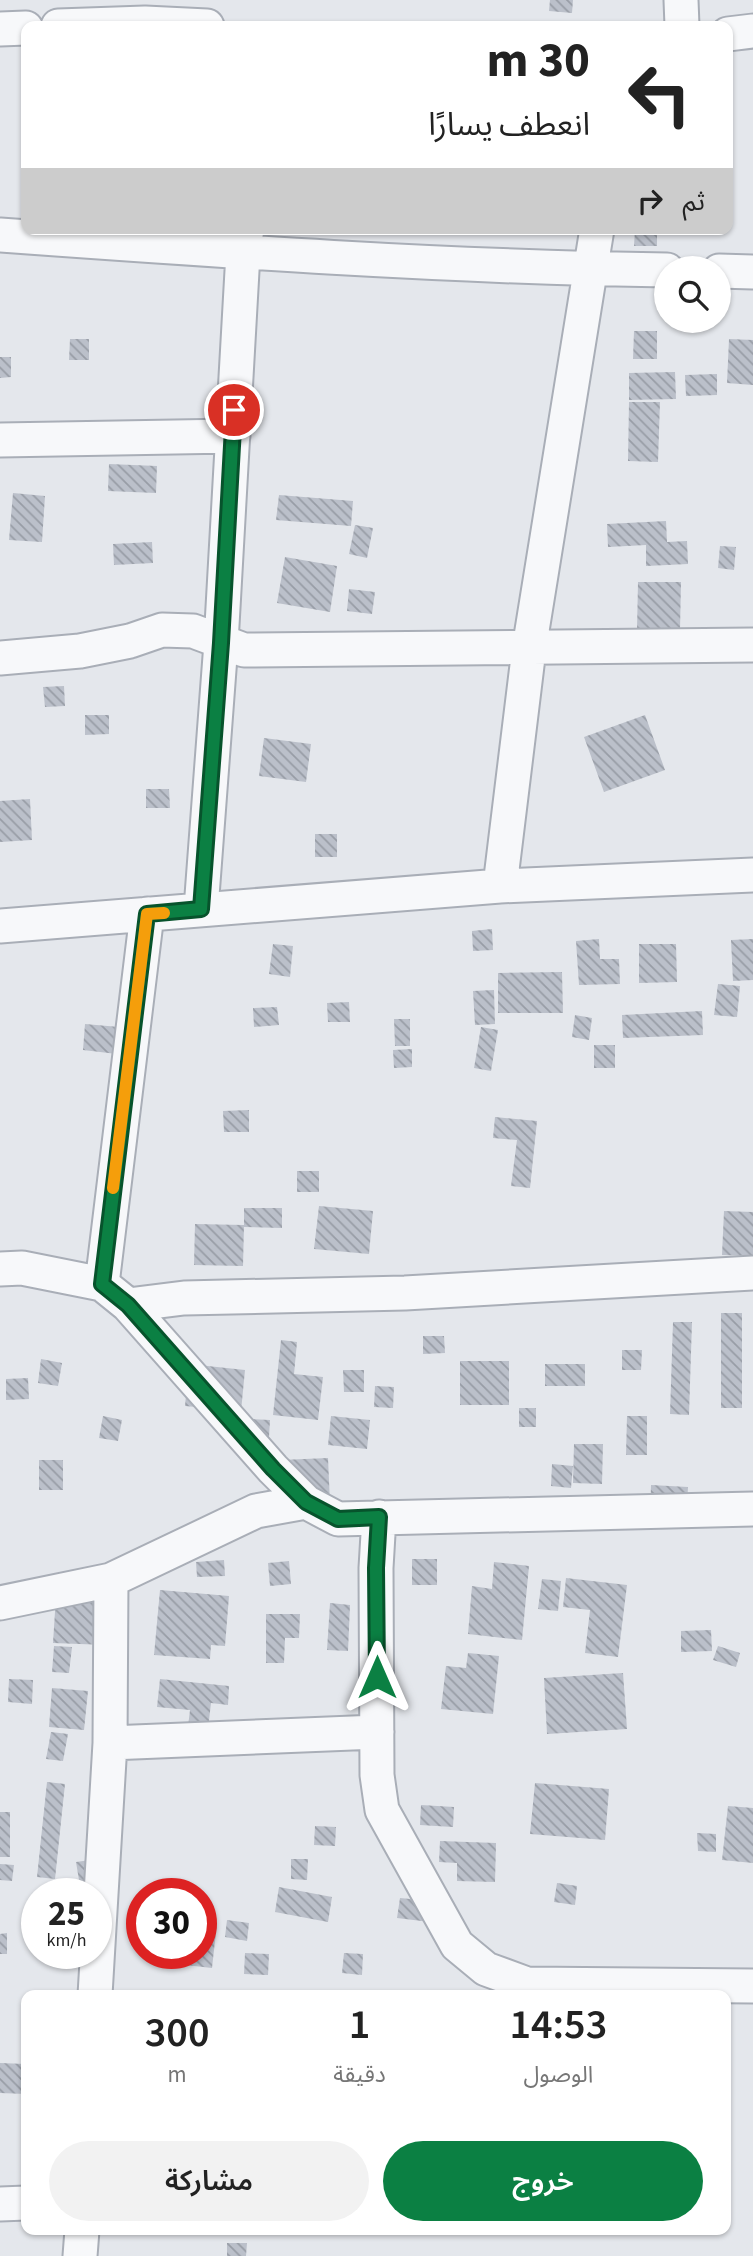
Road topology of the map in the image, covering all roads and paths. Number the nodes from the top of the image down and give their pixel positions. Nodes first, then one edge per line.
1 (681, 0) edge
2 (145, 11) edge
3 (87, 21) edge
4 (186, 21) edge
5 (682, 21) edge
6 (21, 27) edge
7 (0, 29) edge
8 (753, 31) edge
9 (733, 33) edge
10 (0, 235) edge
11 (596, 235) edge
12 (245, 241) edge
13 (590, 269) junction
14 (654, 270) edge
15 (731, 271) edge
16 (753, 271) edge
17 (233, 436) junction
18 (0, 440) edge
19 (221, 643) junction
20 (753, 645) edge
21 (529, 649) junction
22 (0, 657) edge
23 (753, 875) edge
24 (500, 886) junction
25 (201, 909) junction
26 (147, 914) junction
27 (0, 926) edge
28 (0, 1269) edge
29 (753, 1273) edge
30 (102, 1284) junction
31 (128, 1305) junction
32 (306, 1502) junction
33 (753, 1509) edge
34 (379, 1517) junction
35 (111, 1580) junction
36 (0, 1603) edge
37 (377, 1732) junction
38 (110, 1743) junction
39 (753, 1986) edge
40 (95, 1990) edge
41 (21, 2203) edge
42 (0, 2204) edge
43 (82, 2235) edge
44 (80, 2256) edge

1 - 5 street
2 - 3 street
2 - 4 street
6 - 7 street
8 - 9 street
10 - 12 street
11 - 13 street
12 - 13 street
12 - 17 street
13 - 14 street
13 - 21 street
15 - 16 street
17 - 18 street
17 - 19 street
19 - 21 street
19 - 22 street
19 - 25 street
20 - 21 street
21 - 24 street
23 - 24 street
24 - 25 street
25 - 26 street
26 - 27 street
26 - 30 street
28 - 30 street
29 - 31 street
30 - 31 street
31 - 32 street
32 - 34 street
32 - 35 street
33 - 34 street
34 - 37 street
35 - 36 street
35 - 38 street
37 - 38 street
37 - 39 street
38 - 40 street
41 - 42 street
43 - 44 street

